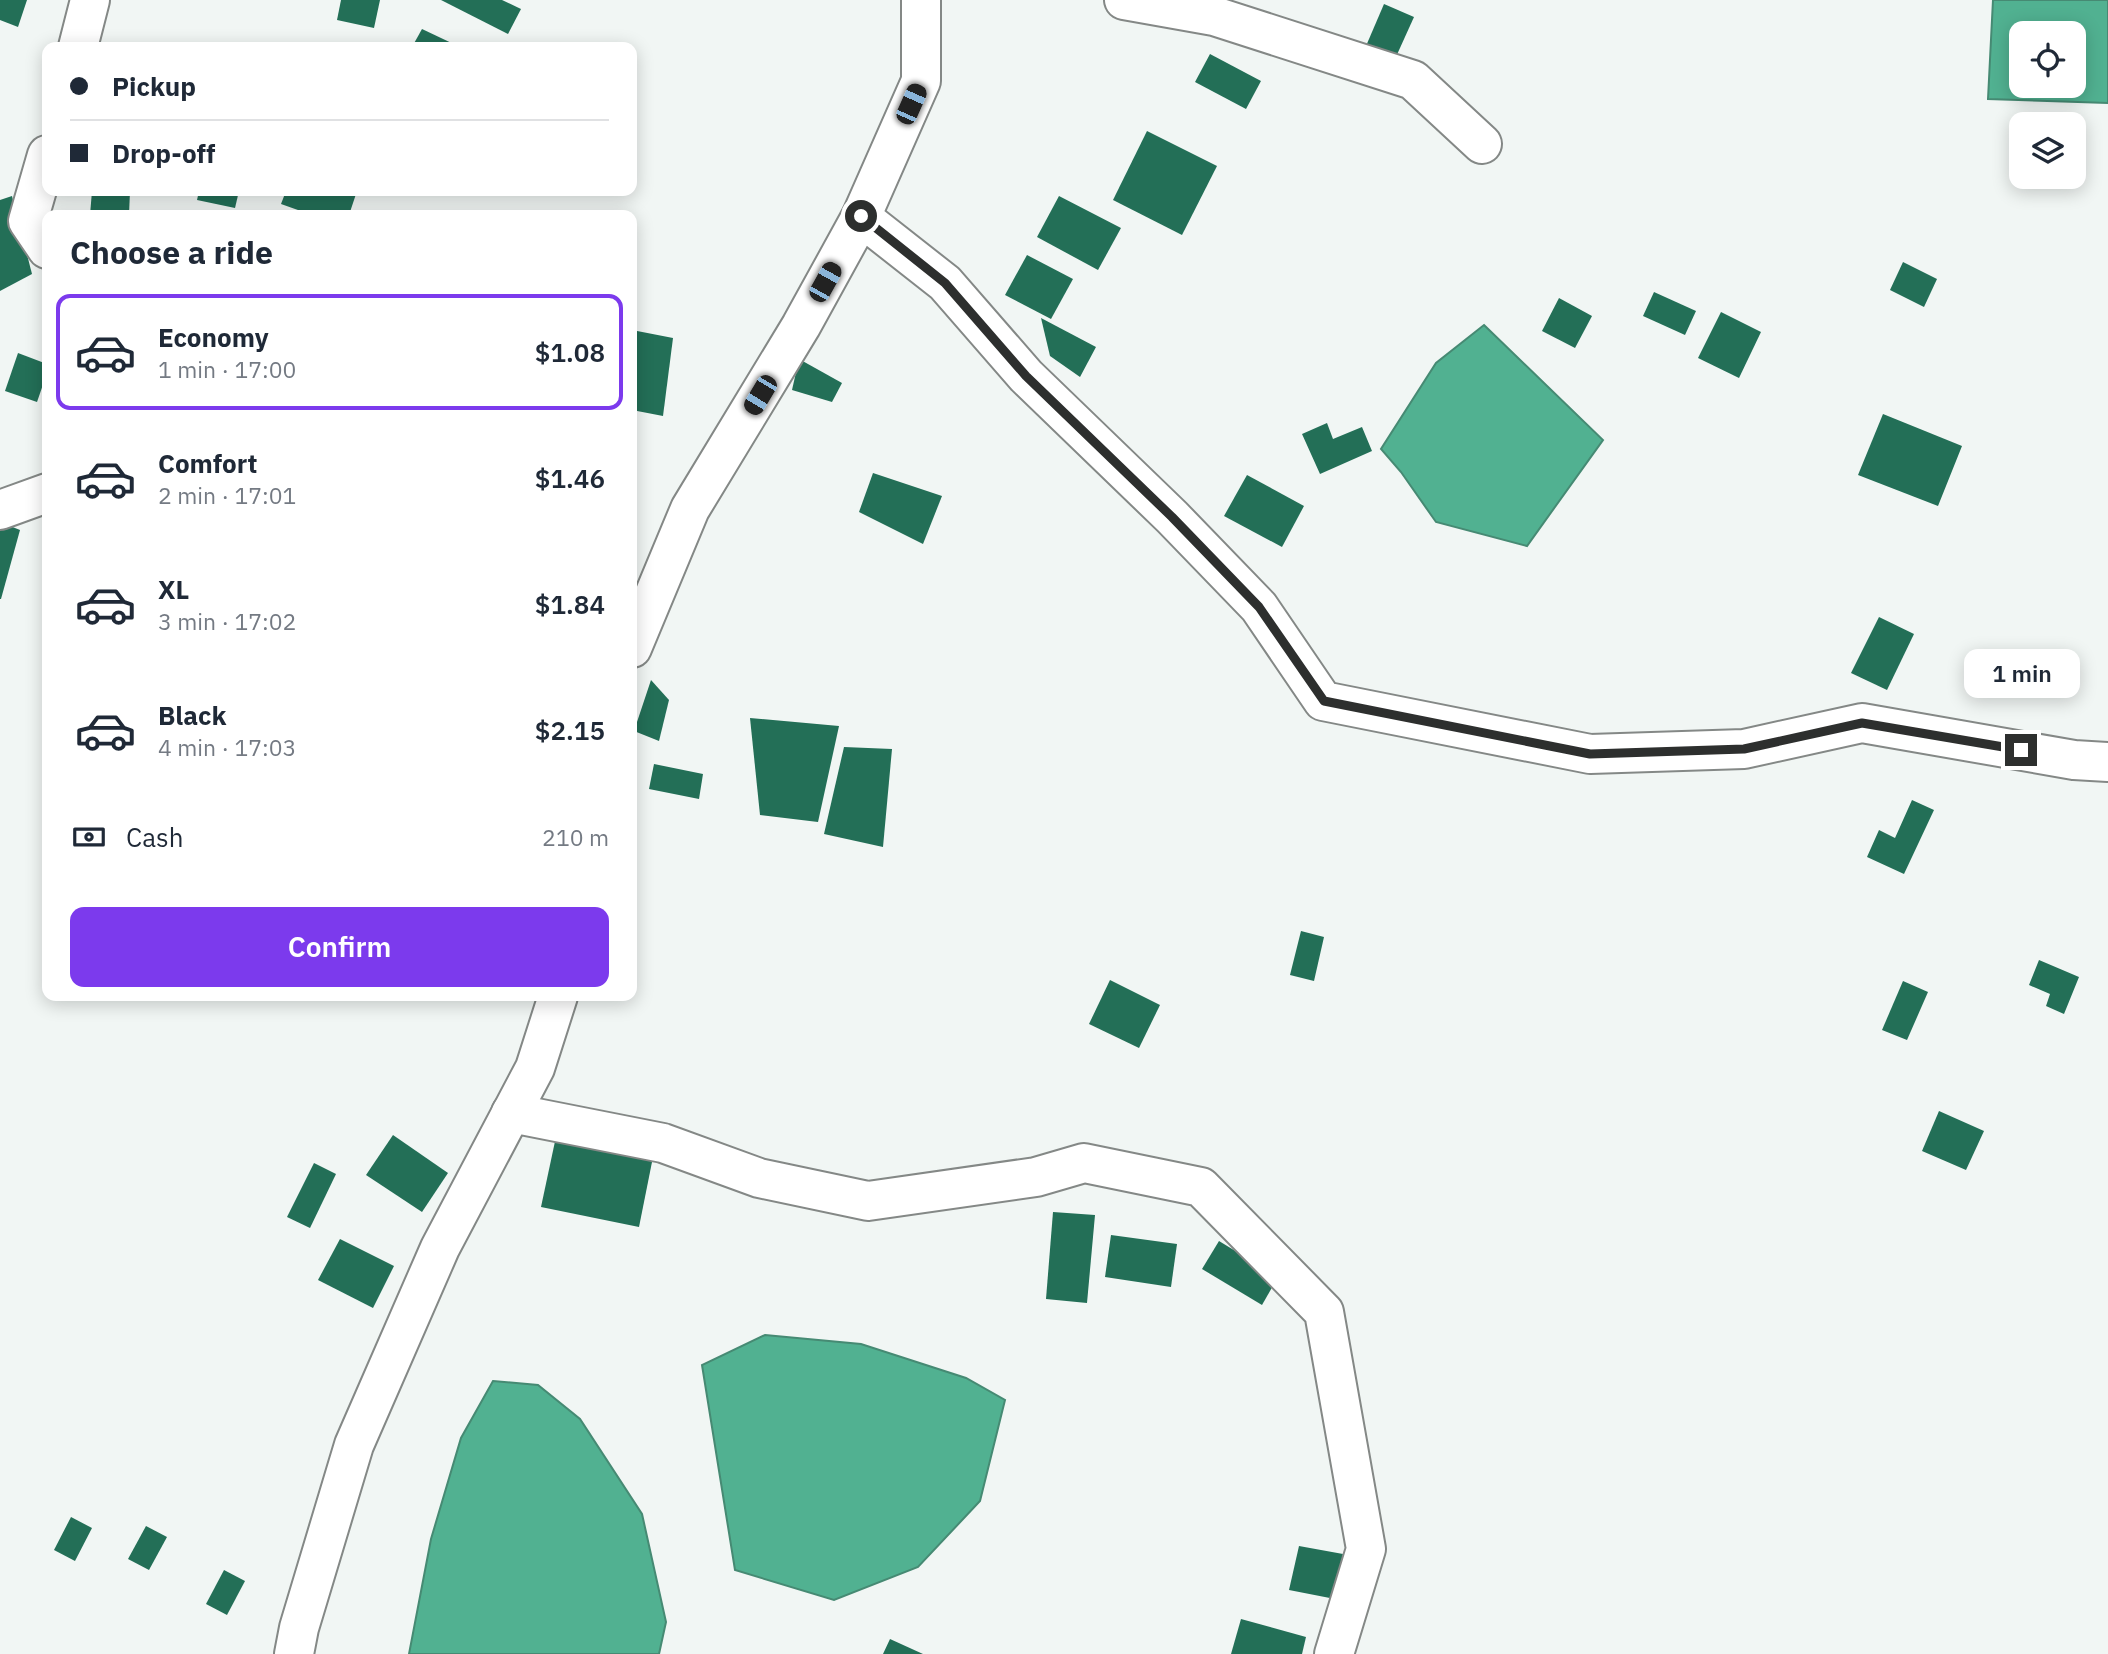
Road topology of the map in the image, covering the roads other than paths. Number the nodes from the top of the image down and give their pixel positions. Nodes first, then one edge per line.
1 (90, 0) edge
2 (921, 0) edge
3 (1124, 0) edge
4 (79, 42) edge
5 (1482, 144) dead end
6 (42, 172) edge
7 (861, 216) junction
8 (42, 242) edge
9 (42, 495) edge
10 (0, 510) edge
11 (640, 606) edge
12 (2108, 762) edge
13 (556, 1001) edge
14 (512, 1113) junction
15 (293, 1654) edge
16 (1334, 1654) edge

1 - 4 street
2 - 7 street
3 - 5 street
6 - 8 street
7 - 11 street
7 - 12 street
9 - 10 street
13 - 14 street
14 - 15 street
14 - 16 street

